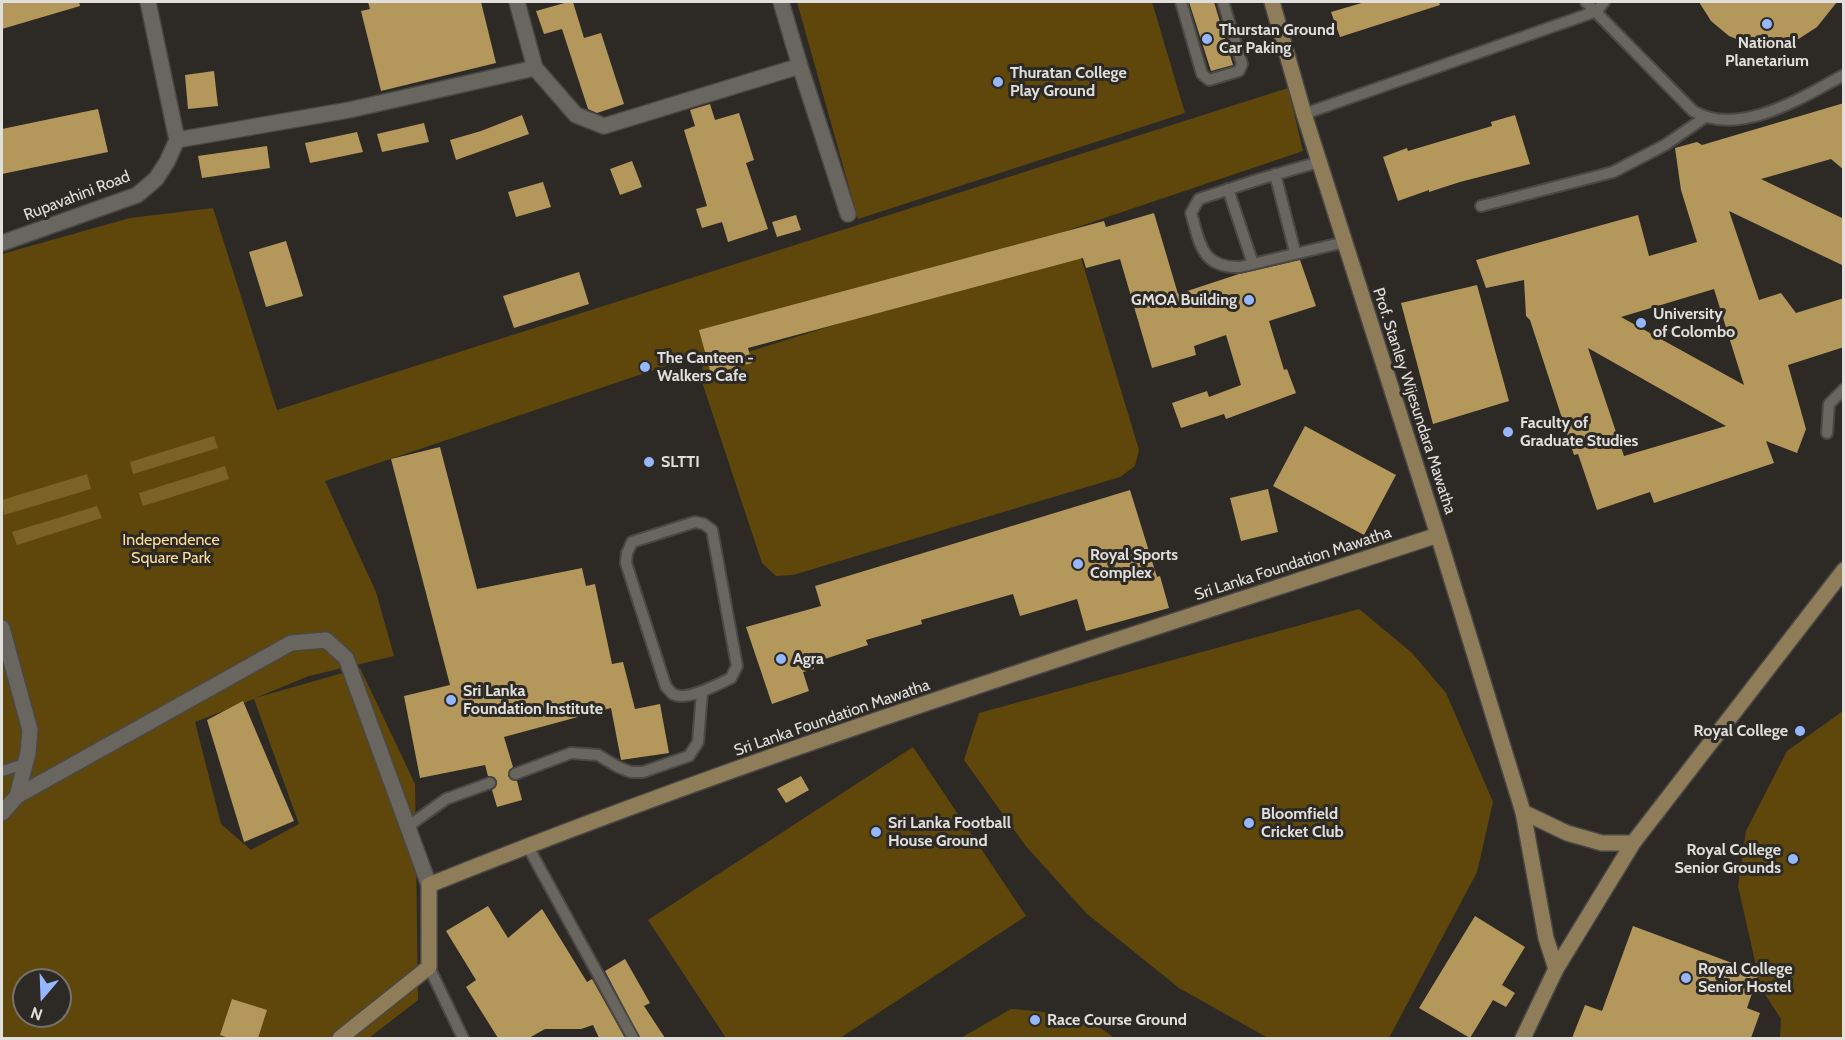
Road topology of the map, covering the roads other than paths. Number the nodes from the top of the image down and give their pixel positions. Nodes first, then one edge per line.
1 (148, 2) edge
2 (517, 2) edge
3 (781, 2) edge
4 (1181, 2) edge
5 (1223, 2) edge
6 (1272, 2) edge
7 (1586, 2) edge
8 (1601, 6) edge
9 (800, 66) junction
10 (535, 68) junction
11 (1844, 75) edge
12 (1304, 114) junction
13 (1704, 118) junction
14 (177, 140) junction
15 (1319, 162) junction
16 (1275, 174) junction
17 (1228, 189) junction
18 (1481, 206) dead end
19 (848, 214) dead end
20 (1345, 242) junction
21 (2, 243) edge
22 (1295, 252) junction
23 (1253, 264) junction
24 (1844, 389) edge
25 (1827, 433) dead end
26 (1438, 535) junction
27 (1844, 570) edge
28 (2, 628) edge
29 (702, 692) junction
30 (25, 764) junction
31 (2, 771) edge
32 (515, 774) dead end
33 (490, 783) dead end
34 (17, 796) junction
35 (1523, 812) junction
36 (2, 813) edge
37 (407, 827) junction
38 (1633, 843) junction
39 (527, 845) junction
40 (429, 885) junction
41 (429, 967) junction
42 (1556, 969) junction
43 (340, 1038) edge
44 (463, 1038) edge
45 (633, 1038) edge
46 (1523, 1038) edge

1 - 14 street
2 - 10 street
3 - 9 street
4 - 5 lane
6 - 12 main road, Prof. Stanley Wijesundara Mawatha
7 - 8 lane
8 - 12 lane
8 - 13 lane
9 - 10 street
9 - 19 street
10 - 14 street
11 - 13 lane
12 - 15 main road, Prof. Stanley Wijesundara Mawatha
13 - 18 lane
14 - 21 street, Rupavahini Road
15 - 16 lane
15 - 20 main road, Prof. Stanley Wijesundara Mawatha
16 - 17 lane
16 - 22 lane
17 - 23 lane
17 - 23 lane
20 - 22 lane
20 - 26 main road, Prof. Stanley Wijesundara Mawatha
22 - 23 lane
24 - 25 lane
26 - 35 main road, Prof. Stanley Wijesundara Mawatha
26 - 39 main road, Sri Lanka Foundation Mawatha
27 - 38 main road
28 - 30 street
29 - 29 lane
29 - 32 lane
30 - 31 lane
30 - 34 street
33 - 37 lane
34 - 36 street
34 - 37 street
35 - 38 main road
35 - 42 main road, Prof. Stanley Wijesundara Mawatha
37 - 40 street
38 - 42 main road
39 - 40 main road, Sri Lanka Foundation Mawatha
39 - 45 lane
40 - 41 main road
41 - 43 main road
41 - 44 lane
42 - 46 main road

